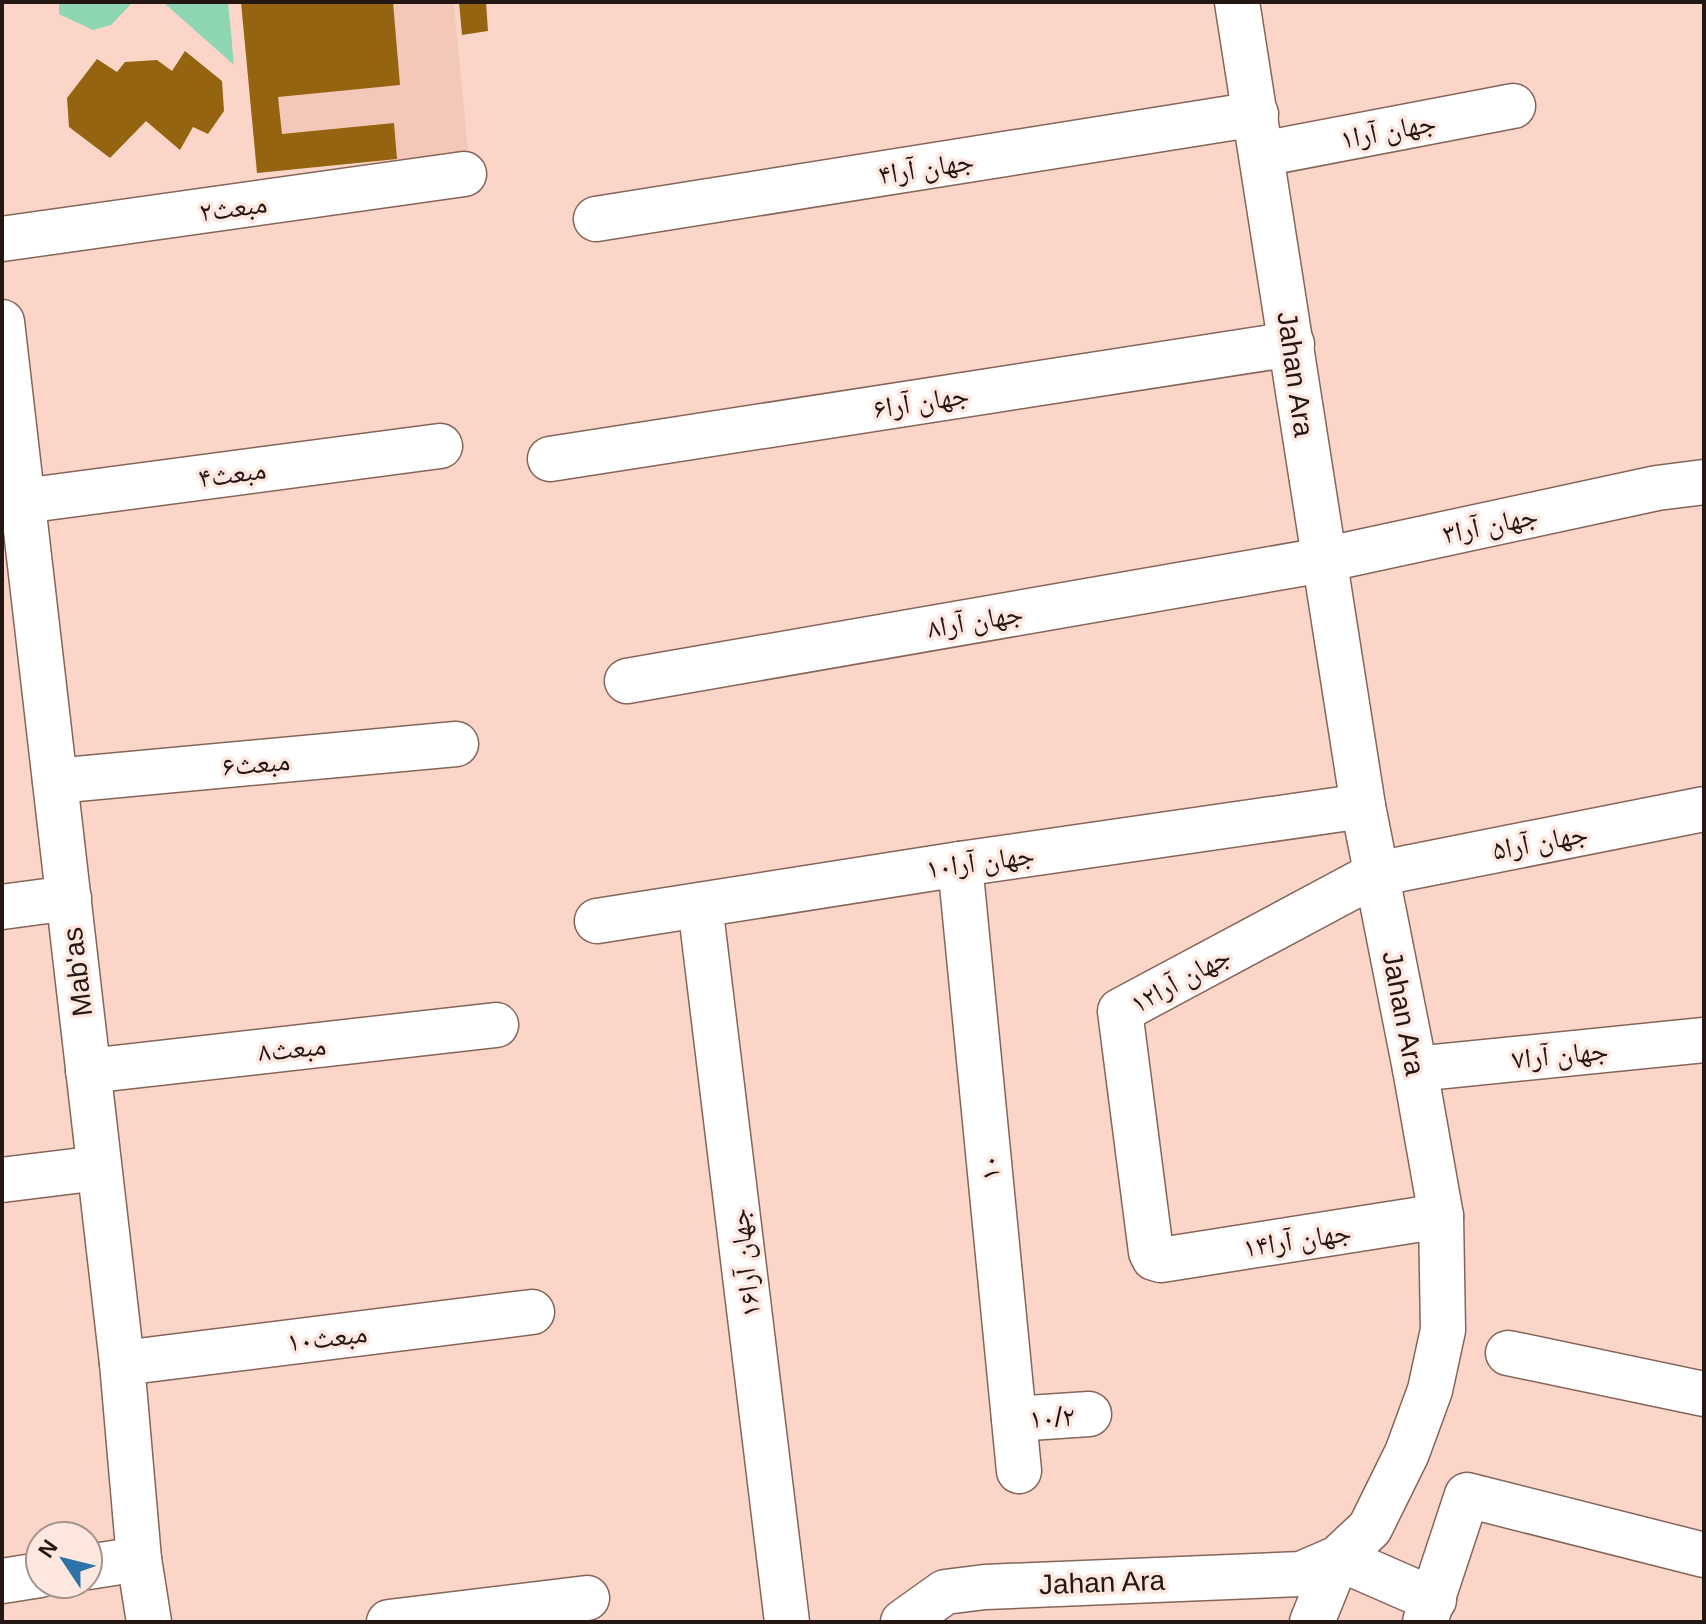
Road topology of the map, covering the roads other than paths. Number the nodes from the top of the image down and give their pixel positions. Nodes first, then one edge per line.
1 (1237, 2) edge
2 (1513, 106) dead end
3 (1259, 134) junction
4 (464, 174) dead end
5 (596, 219) dead end
6 (2, 239) edge
7 (2, 322) edge
8 (1292, 344) junction
9 (440, 446) dead end
10 (550, 459) dead end
11 (1704, 482) edge
12 (23, 501) junction
13 (1323, 560) junction
14 (17, 584) edge
15 (627, 681) dead end
16 (456, 744) dead end
17 (55, 781) junction
18 (1363, 806) junction
19 (1704, 809) edge
20 (960, 864) junction
21 (1376, 874) junction
22 (69, 898) junction
23 (700, 905) junction
24 (2, 907) edge
25 (597, 921) dead end
26 (496, 1025) dead end
27 (1704, 1040) edge
28 (1415, 1069) junction
29 (88, 1071) junction
30 (99, 1168) junction
31 (2, 1180) edge
32 (1441, 1216) junction
33 (1154, 1258) joint
34 (532, 1312) dead end
35 (1508, 1353) dead end
36 (122, 1363) junction
37 (1704, 1394) edge
38 (1089, 1414) dead end
39 (1014, 1419) junction
40 (1019, 1471) dead end
41 (1704, 1555) edge
42 (1338, 1558) junction
43 (139, 1559) junction
44 (104, 1564) edge
45 (24, 1578) edge
46 (2, 1581) edge
47 (587, 1598) dead end
48 (1430, 1611) edge
49 (149, 1622) edge
50 (389, 1622) edge
51 (787, 1622) edge
52 (903, 1622) edge
53 (1312, 1622) edge

1 - 3 street, Jahan Ara
2 - 3 street, جهان آرا۱
3 - 5 street, جهان آرا۴
3 - 8 street, Jahan Ara
4 - 6 street, مبعث۲
7 - 12 street, Mab'as
8 - 10 street, جهان آرا۶
8 - 13 street, Jahan Ara
9 - 12 street, مبعث۴
11 - 13 street, جهان آرا۳
12 - 14 street, Mab'as
13 - 15 street, جهان آرا۸
13 - 18 street, Jahan Ara
14 - 17 street, Mab'as
16 - 17 street, مبعث۶
17 - 22 street, Mab'as
18 - 20 street, جهان آرا۱۰
18 - 21 street, Jahan Ara
19 - 21 street, جهان آرا۵
20 - 23 street, جهان آرا۱۰
20 - 39 street, ۱۰
21 - 28 street, Jahan Ara
21 - 33 street, جهان آرا۱۲
22 - 24 street
22 - 29 street, Mab'as
23 - 25 street, جهان آرا۱۰
23 - 51 street, جهان آرا۱۶
26 - 29 street, مبعث۸
27 - 28 street, جهان آرا۷
28 - 32 street, Jahan Ara
29 - 30 street, Mab'as
30 - 31 street
30 - 36 street, Mab'as
32 - 33 street, جهان آرا۱۴
32 - 42 street, Jahan Ara
34 - 36 street, مبعث۱۰
35 - 37 street
36 - 43 street, Mab'as
38 - 39 street, ۱۰/۲
39 - 40 street, ۱۰
41 - 48 street
42 - 48 street
42 - 52 street, Jahan Ara
42 - 53 street
43 - 44 street
43 - 49 street, Mab'as
45 - 46 street
47 - 50 street

